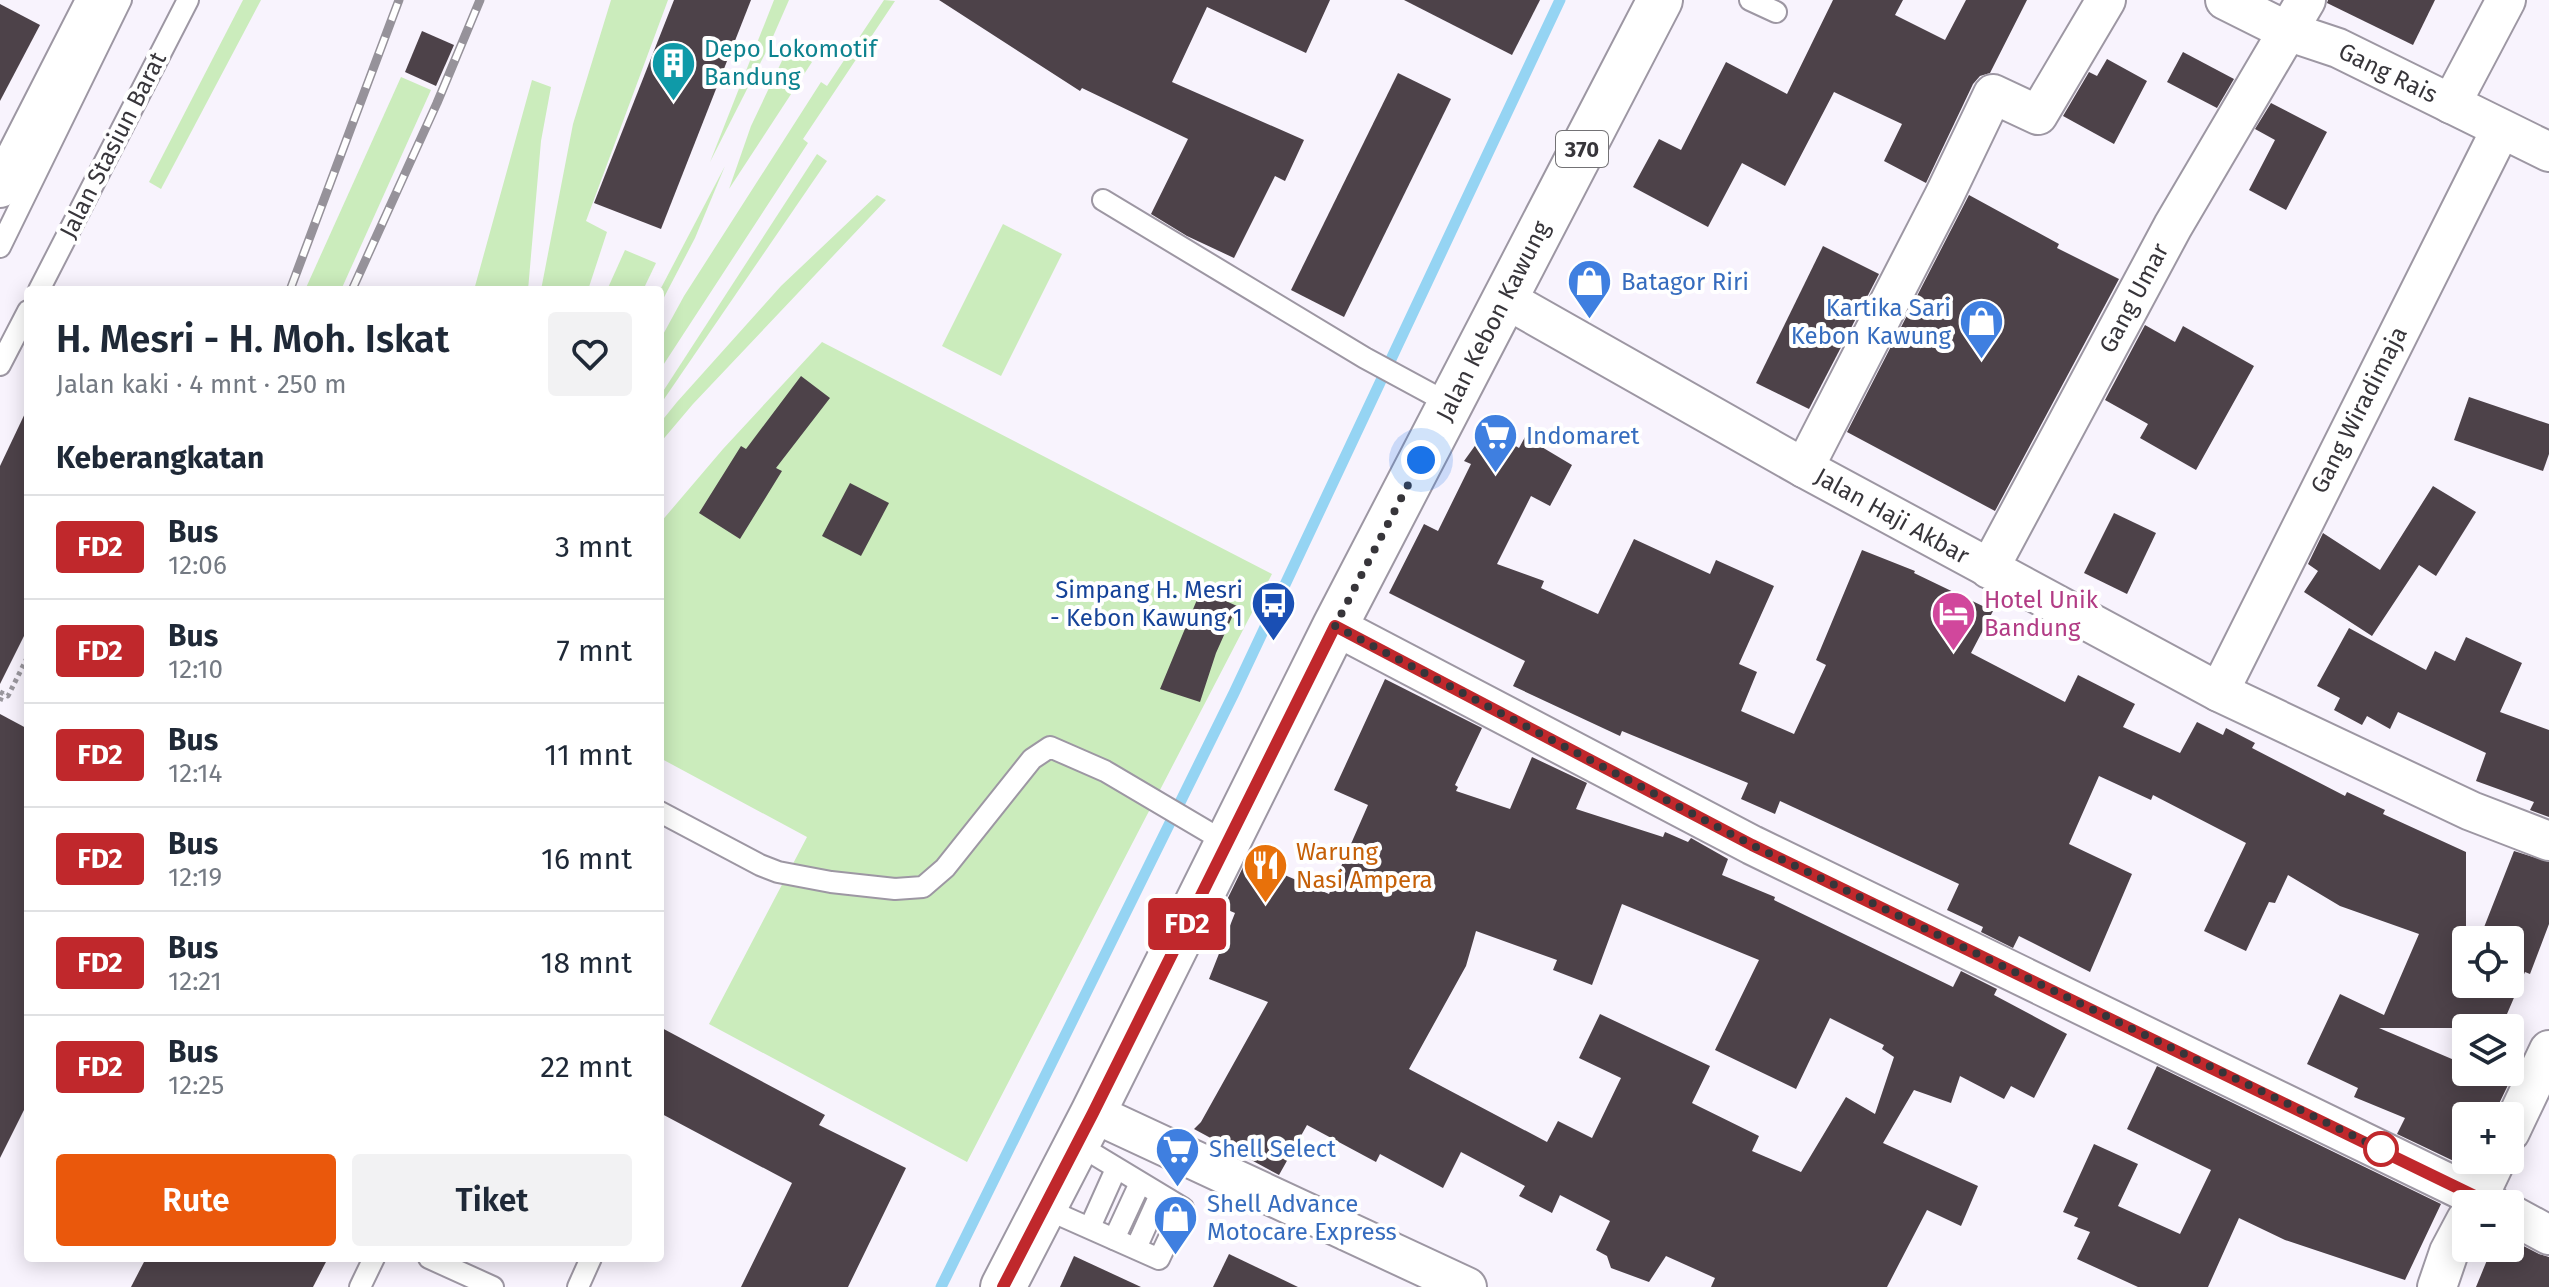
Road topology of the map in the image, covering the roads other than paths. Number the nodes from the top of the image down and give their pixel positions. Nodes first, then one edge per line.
1 (96, 0) edge
2 (121, 0) edge
3 (188, 0) edge
4 (1660, 0) edge
5 (1750, 0) edge
6 (2106, 0) edge
7 (2225, 0) edge
8 (2506, 0) edge
9 (1776, 12) dead end
10 (2297, 15) edge
11 (2451, 104) junction
12 (2501, 129) junction
13 (2549, 152) edge
14 (0, 188) edge
15 (1103, 200) dead end
16 (0, 247) edge
17 (41, 286) edge
18 (1504, 298) junction
19 (24, 319) edge
20 (0, 365) edge
21 (1450, 404) junction
22 (1804, 468) junction
23 (1989, 569) junction
24 (1335, 626) junction
25 (2219, 692) junction
26 (664, 814) edge
27 (1211, 833) junction
28 (2549, 841) edge
29 (2549, 1050) edge
30 (2524, 1103) edge
31 (1085, 1128) junction
32 (1116, 1169) junction
33 (1140, 1183) junction
34 (2452, 1192) edge
35 (1044, 1208) junction
36 (2524, 1225) edge
37 (1090, 1227) junction
38 (2549, 1235) edge
39 (1114, 1239) junction
40 (2452, 1248) edge
41 (372, 1262) edge
42 (438, 1262) edge
43 (589, 1262) edge
44 (360, 1287) edge
45 (493, 1287) edge
46 (578, 1287) edge
47 (1003, 1287) edge
48 (1467, 1287) edge
49 (2437, 1287) edge

1 - 14 street
2 - 16 lane
3 - 17 lane, Jalan Stasiun Barat
4 - 18 main road, Jalan Kebon Kawung / 370
5 - 9 lane
6 - 22 street
7 - 10 street, Gang Rais
8 - 11 street
10 - 11 street, Gang Rais
10 - 23 street, Gang Umar
11 - 12 street, Gang Rais
12 - 13 street, Gang Rais
12 - 25 street, Gang Wiradimaja
15 - 21 lane
18 - 21 main road, Jalan Kebon Kawung / 370
18 - 22 street, Jalan Haji Akbar
19 - 20 lane
21 - 24 main road, Jalan Kebon Kawung / 370
22 - 23 street, Jalan Haji Akbar
23 - 25 street, Jalan Haji Akbar
24 - 27 main road, Jalan Kebon Kawung / 370
24 - 34 street
25 - 28 street, Jalan Haji Akbar
26 - 27 lane
27 - 31 main road, Jalan Kebon Kawung / 370
29 - 30 street
31 - 32 lane
31 - 35 main road, Jalan Kebon Kawung / 370
31 - 48 street
32 - 33 lane
32 - 37 lane
33 - 39 lane
33 - 39 lane
35 - 37 lane
35 - 47 main road, Jalan Kebon Kawung / 370
36 - 38 street
37 - 39 lane
40 - 49 street
41 - 44 lane
42 - 45 lane
43 - 46 lane

